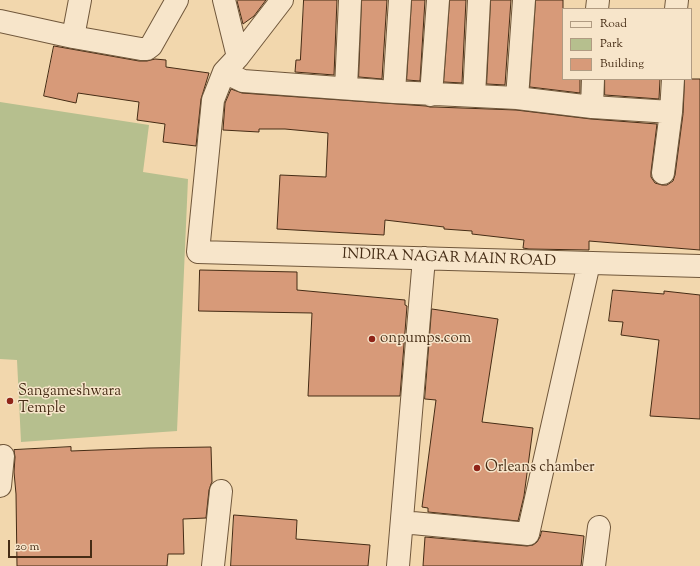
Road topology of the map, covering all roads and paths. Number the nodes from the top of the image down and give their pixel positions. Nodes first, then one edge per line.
1 (80, 0) edge
2 (177, 0) edge
3 (224, 0) edge
4 (282, 0) edge
5 (350, 0) edge
6 (400, 0) edge
7 (438, 0) edge
8 (479, 0) edge
9 (524, 0) edge
10 (0, 22) edge
11 (73, 37) junction
12 (231, 64) junction
13 (593, 80) edge
14 (673, 80) edge
15 (346, 88) junction
16 (394, 92) junction
17 (431, 95) junction
18 (474, 96) junction
19 (517, 98) junction
20 (592, 107) junction
21 (671, 112) junction
22 (664, 173) dead end
23 (424, 258) junction
24 (589, 263) junction
25 (700, 266) edge
26 (3, 456) dead end
27 (0, 486) edge
28 (221, 491) dead end
29 (402, 522) junction
30 (599, 528) dead end
31 (213, 566) edge
32 (398, 566) edge
33 (594, 566) edge

1 - 11 street
2 - 11 street
3 - 12 street
4 - 12 street
5 - 15 street
6 - 16 street
7 - 17 street
8 - 18 street
9 - 19 street
10 - 11 street
12 - 15 street
12 - 23 street, INDIRA NAGAR MAIN ROAD
13 - 20 street
14 - 21 street
15 - 16 street
16 - 17 street
17 - 18 street
18 - 19 street
19 - 20 street
20 - 21 street
21 - 22 street
23 - 24 street, INDIRA NAGAR MAIN ROAD
23 - 29 street
24 - 25 street, INDIRA NAGAR MAIN ROAD
24 - 29 street
26 - 27 street
28 - 31 street
29 - 32 street
30 - 33 street

